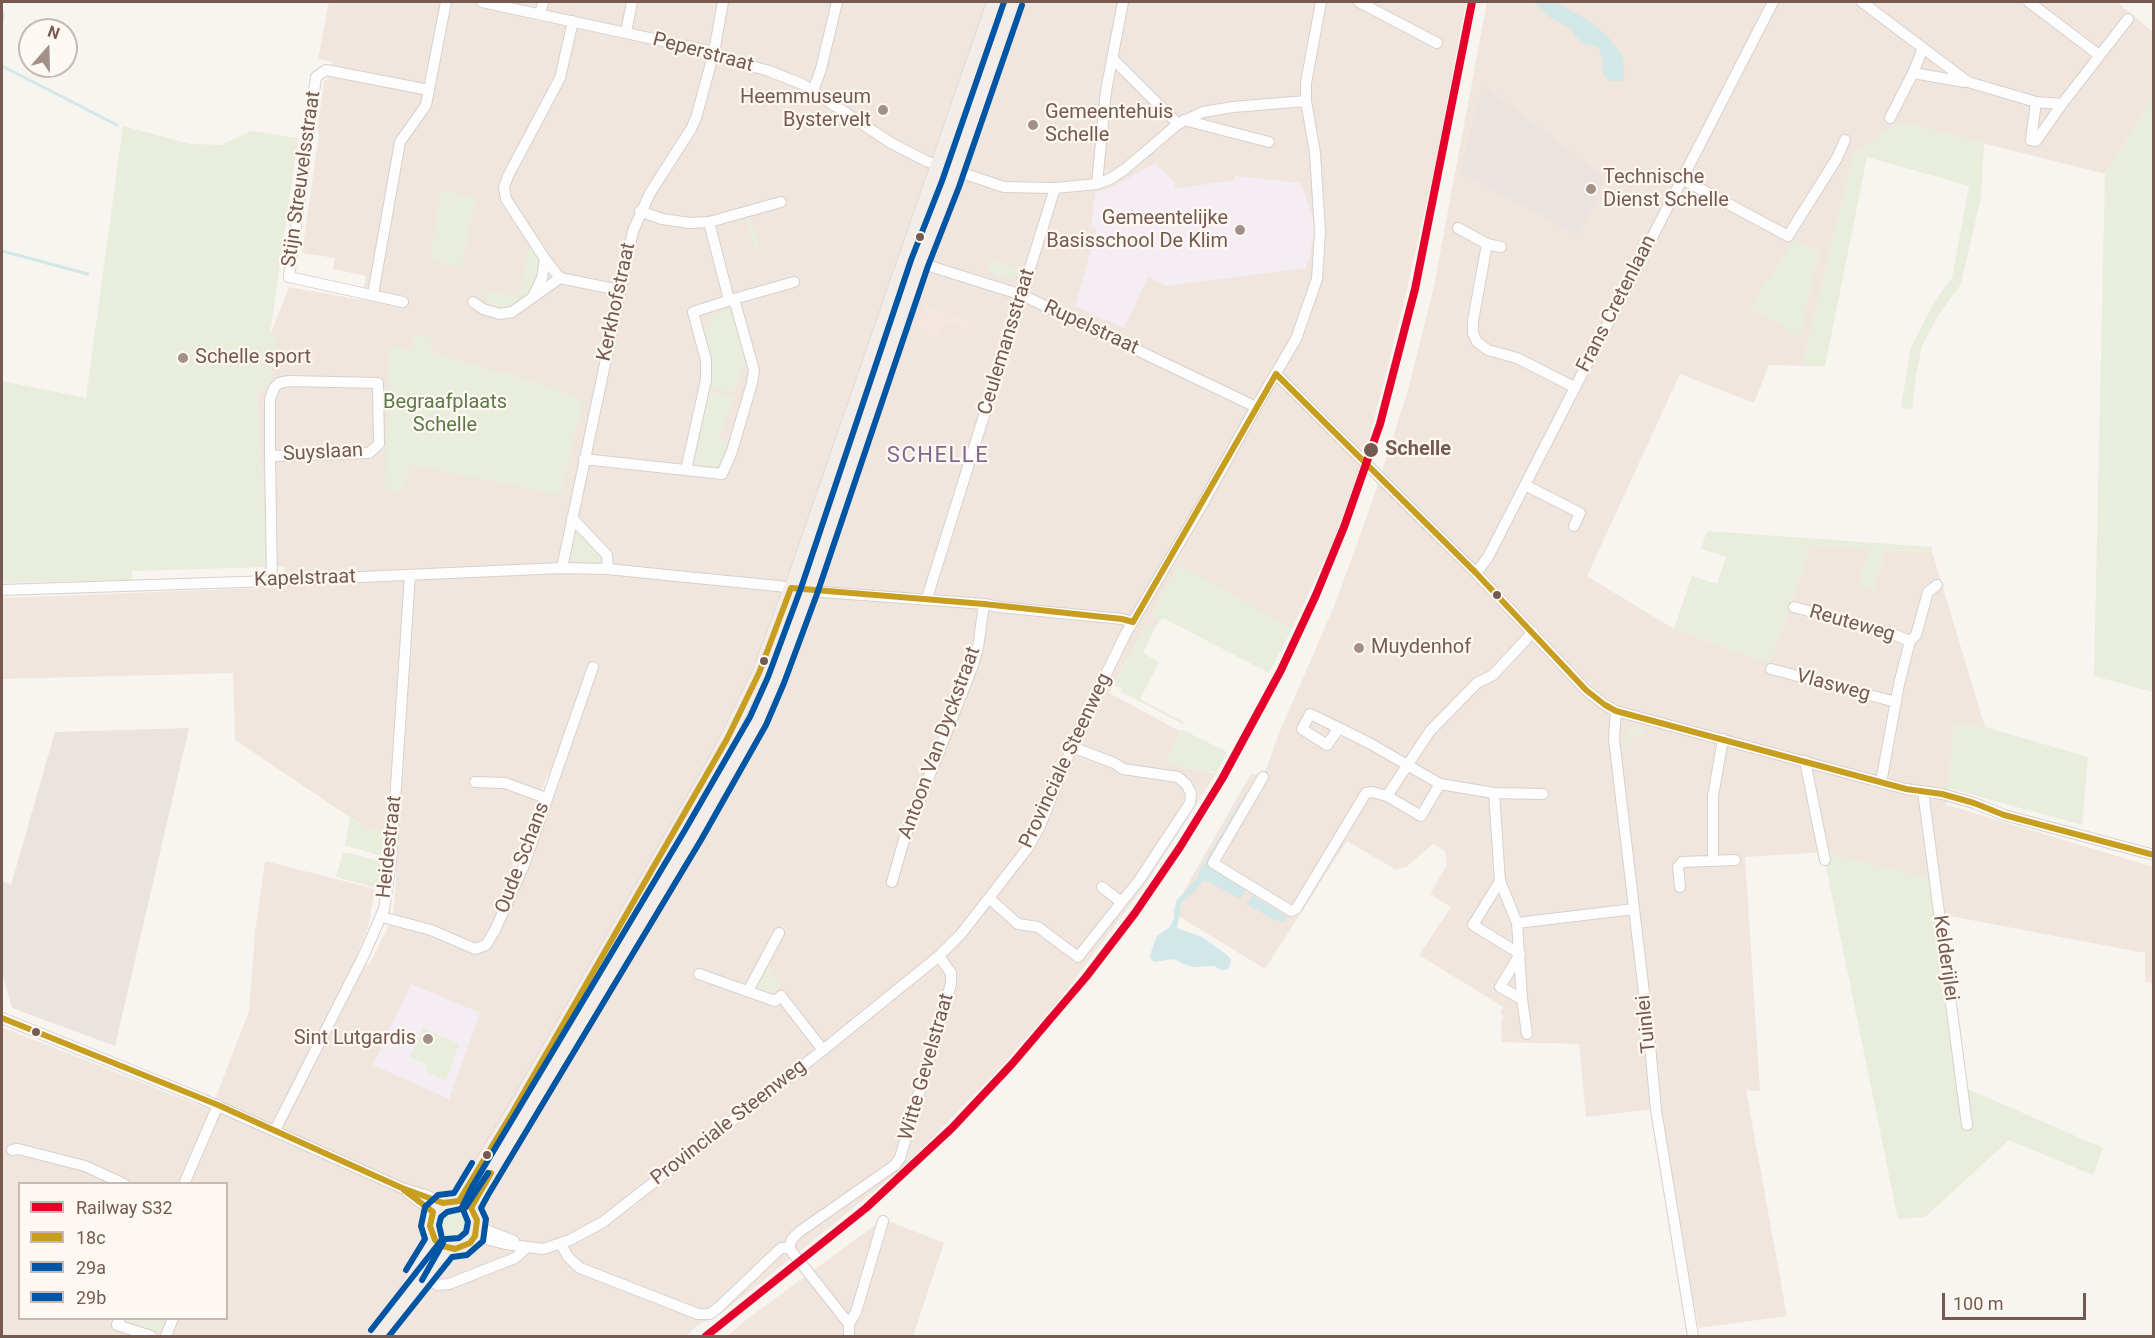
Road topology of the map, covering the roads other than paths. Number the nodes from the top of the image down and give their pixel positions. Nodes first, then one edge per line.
1 (446, 2) edge
2 (482, 2) edge
3 (543, 2) edge
4 (632, 2) edge
5 (723, 2) edge
6 (837, 2) edge
7 (994, 2) edge
8 (1013, 2) edge
9 (1123, 2) edge
10 (1321, 2) edge
11 (1359, 2) edge
12 (1773, 2) edge
13 (1862, 2) edge
14 (2029, 2) edge
15 (540, 14) junction
16 (2128, 19) dead end
17 (573, 21) junction
18 (626, 32) junction
19 (1437, 43) dead end
20 (1923, 48) junction
21 (714, 52) junction
22 (2099, 55) junction
23 (1113, 59) junction
24 (1913, 73) junction
25 (1968, 82) junction
26 (429, 90) junction
27 (813, 91) junction
28 (1306, 101) junction
29 (2036, 102) junction
30 (2062, 104) junction
31 (1890, 118) dead end
32 (1181, 122) junction
33 (1845, 140) dead end
34 (1269, 142) dead end
35 (936, 166) junction
36 (954, 172) junction
37 (1682, 179) junction
38 (1097, 184) junction
39 (1055, 188) junction
40 (781, 202) dead end
41 (640, 211) junction
42 (709, 222) junction
43 (1458, 228) dead end
44 (1487, 244) junction
45 (1501, 247) dead end
46 (545, 259) junction
47 (920, 263) junction
48 (560, 278) junction
49 (794, 282) dead end
50 (619, 290) junction
51 (373, 294) junction
52 (1022, 295) junction
53 (533, 297) junction
54 (732, 299) junction
55 (403, 302) dead end
56 (473, 302) dead end
57 (1276, 374) junction
58 (1574, 387) junction
59 (1256, 407) junction
60 (270, 451) junction
61 (584, 459) junction
62 (686, 470) junction
63 (1524, 485) junction
64 (572, 519) junction
65 (1574, 526) dead end
66 (562, 568) junction
67 (608, 569) junction
68 (1476, 573) junction
69 (410, 575) junction
70 (272, 581) junction
71 (1937, 585) dead end
72 (791, 588) junction
73 (2, 590) edge
74 (809, 591) junction
75 (927, 598) junction
76 (984, 603) junction
77 (1794, 608) dead end
78 (1133, 622) junction
79 (1533, 632) junction
80 (1910, 641) junction
81 (593, 667) dead end
82 (1771, 669) dead end
83 (1896, 702) junction
84 (1616, 711) junction
85 (1340, 728) dead end
86 (1723, 739) junction
87 (1072, 747) junction
88 (1805, 761) junction
89 (1407, 766) junction
90 (1263, 777) dead end
91 (475, 782) dead end
92 (1881, 783) junction
93 (1440, 784) junction
94 (1923, 791) junction
95 (1494, 793) junction
96 (1543, 794) dead end
97 (1387, 796) junction
98 (546, 798) junction
99 (2154, 855) edge
100 (1713, 860) junction
101 (1735, 860) dead end
102 (1825, 860) dead end
103 (1500, 880) junction
104 (892, 882) dead end
105 (1102, 887) dead end
106 (1680, 887) dead end
107 (989, 898) junction
108 (1121, 902) junction
109 (1634, 909) junction
110 (382, 917) junction
111 (1517, 923) junction
112 (779, 933) dead end
113 (1520, 954) junction
114 (939, 956) junction
115 (699, 974) dead end
116 (748, 991) junction
117 (1522, 999) junction
118 (2, 1018) edge
119 (1527, 1034) dead end
120 (823, 1050) junction
121 (218, 1106) junction
122 (1967, 1125) dead end
123 (275, 1130) junction
124 (12, 1150) dead end
125 (120, 1182) edge
126 (185, 1182) edge
127 (459, 1201) junction
128 (438, 1208) junction
129 (471, 1208) junction
130 (883, 1221) dead end
131 (476, 1232) junction
132 (441, 1244) junction
133 (561, 1244) junction
134 (526, 1248) junction
135 (789, 1248) junction
136 (433, 1256) junction
137 (423, 1278) junction
138 (391, 1318) junction
139 (119, 1320) edge
140 (172, 1320) edge
141 (849, 1324) junction
142 (151, 1336) edge
143 (166, 1336) edge
144 (378, 1336) edge
145 (849, 1336) edge
146 (1693, 1336) edge

1 - 26 street
2 - 15 street, Peperstraat
3 - 15 street
4 - 18 street
5 - 21 street, Kerkhofstraat
6 - 27 street
7 - 35 main road
8 - 36 main road
9 - 23 street
10 - 28 street, Provinciale Steenweg
11 - 19 street
12 - 37 street, Frans Cretenlaan
13 - 20 street
14 - 22 street
15 - 17 street, Peperstraat
16 - 22 street
17 - 18 street, Peperstraat
17 - 46 street
18 - 21 street, Peperstraat
20 - 24 street
20 - 25 street
21 - 27 street, Peperstraat
21 - 41 street, Kerkhofstraat
22 - 30 street
23 - 32 street
23 - 38 street
24 - 25 street
24 - 31 street
25 - 29 street
26 - 51 street
26 - 51 street, Stijn Streuvelsstraat
27 - 35 street, Peperstraat
28 - 32 street, Peperstraat
28 - 57 street, Provinciale Steenweg
29 - 30 street
29 - 30 street
32 - 34 street
32 - 38 street, Peperstraat
33 - 37 street
35 - 36 street, Peperstraat
35 - 72 main road
36 - 39 street, Peperstraat
36 - 47 main road
37 - 58 street, Frans Cretenlaan
38 - 39 street, Peperstraat
39 - 52 street, Ceulemansstraat
40 - 42 street
41 - 42 street
41 - 50 street, Kerkhofstraat
42 - 54 street
43 - 44 street
44 - 45 street
44 - 58 street
46 - 48 street
46 - 53 street
47 - 52 street, Rupelstraat
47 - 74 main road
48 - 50 street
48 - 53 street
49 - 54 street
50 - 61 street, Kerkhofstraat
51 - 55 street, Stijn Streuvelsstraat
52 - 59 street, Rupelstraat
52 - 75 street, Ceulemansstraat
53 - 56 street
54 - 62 street
54 - 62 street
57 - 59 street, Provinciale Steenweg
57 - 68 street
58 - 63 street, Frans Cretenlaan
59 - 78 street, Provinciale Steenweg
60 - 60 street, Suyslaan
60 - 70 street, Suyslaan
61 - 62 street
61 - 64 street, Kerkhofstraat
63 - 65 street
63 - 68 street, Frans Cretenlaan
64 - 66 street, Kerkhofstraat
64 - 67 street
66 - 67 street, Kapelstraat
66 - 69 street, Kapelstraat
67 - 72 street, Kapelstraat
68 - 79 street
69 - 70 street, Kapelstraat
69 - 110 street, Heidestraat
70 - 73 street, Kapelstraat
71 - 80 street
72 - 74 street, Kapelstraat
72 - 127 main road
74 - 75 street, Kapelstraat
74 - 129 main road
75 - 76 street, Kapelstraat
76 - 78 street, Kapelstraat
76 - 104 street, Antoon Van Dyckstraat
77 - 80 street, Reuteweg
78 - 87 street, Provinciale Steenweg
79 - 84 street
79 - 89 street
80 - 83 street
81 - 98 street, Oude Schans
82 - 83 street, Vlasweg
83 - 92 street
84 - 86 street
84 - 109 street, Tuinlei
85 - 89 street
86 - 88 street
86 - 100 street
87 - 107 street, Provinciale Steenweg
87 - 108 street
88 - 92 street
88 - 102 street
89 - 93 street
89 - 97 street
90 - 97 street
91 - 98 street
92 - 94 street
93 - 95 street
93 - 97 street
94 - 99 street
94 - 122 street, Kelderijlei
95 - 96 street
95 - 103 street
98 - 110 street, Oude Schans
100 - 101 street
100 - 106 street
103 - 111 street
103 - 113 street
105 - 108 street
107 - 108 street
107 - 114 street, Provinciale Steenweg
109 - 111 street
109 - 146 street, Tuinlei
110 - 123 street, Heidestraat
111 - 113 street
112 - 116 street
113 - 117 street
113 - 117 street
114 - 120 street, Provinciale Steenweg
114 - 135 street, Witte Gevelstraat
115 - 116 street
116 - 120 street
117 - 119 street
118 - 121 street
120 - 133 street, Provinciale Steenweg
121 - 123 street
121 - 126 street
123 - 128 street
124 - 125 street
127 - 128 main road
127 - 129 main road
128 - 132 main road
129 - 131 main road
130 - 141 street
131 - 132 main road
131 - 134 street
132 - 136 main road
133 - 134 street, Provinciale Steenweg
133 - 135 street, Witte Gevelstraat
134 - 137 street, Provinciale Steenweg
135 - 141 street
136 - 137 main road
136 - 138 main road
137 - 138 main road
138 - 144 main road
139 - 142 street
140 - 143 street
141 - 145 street

